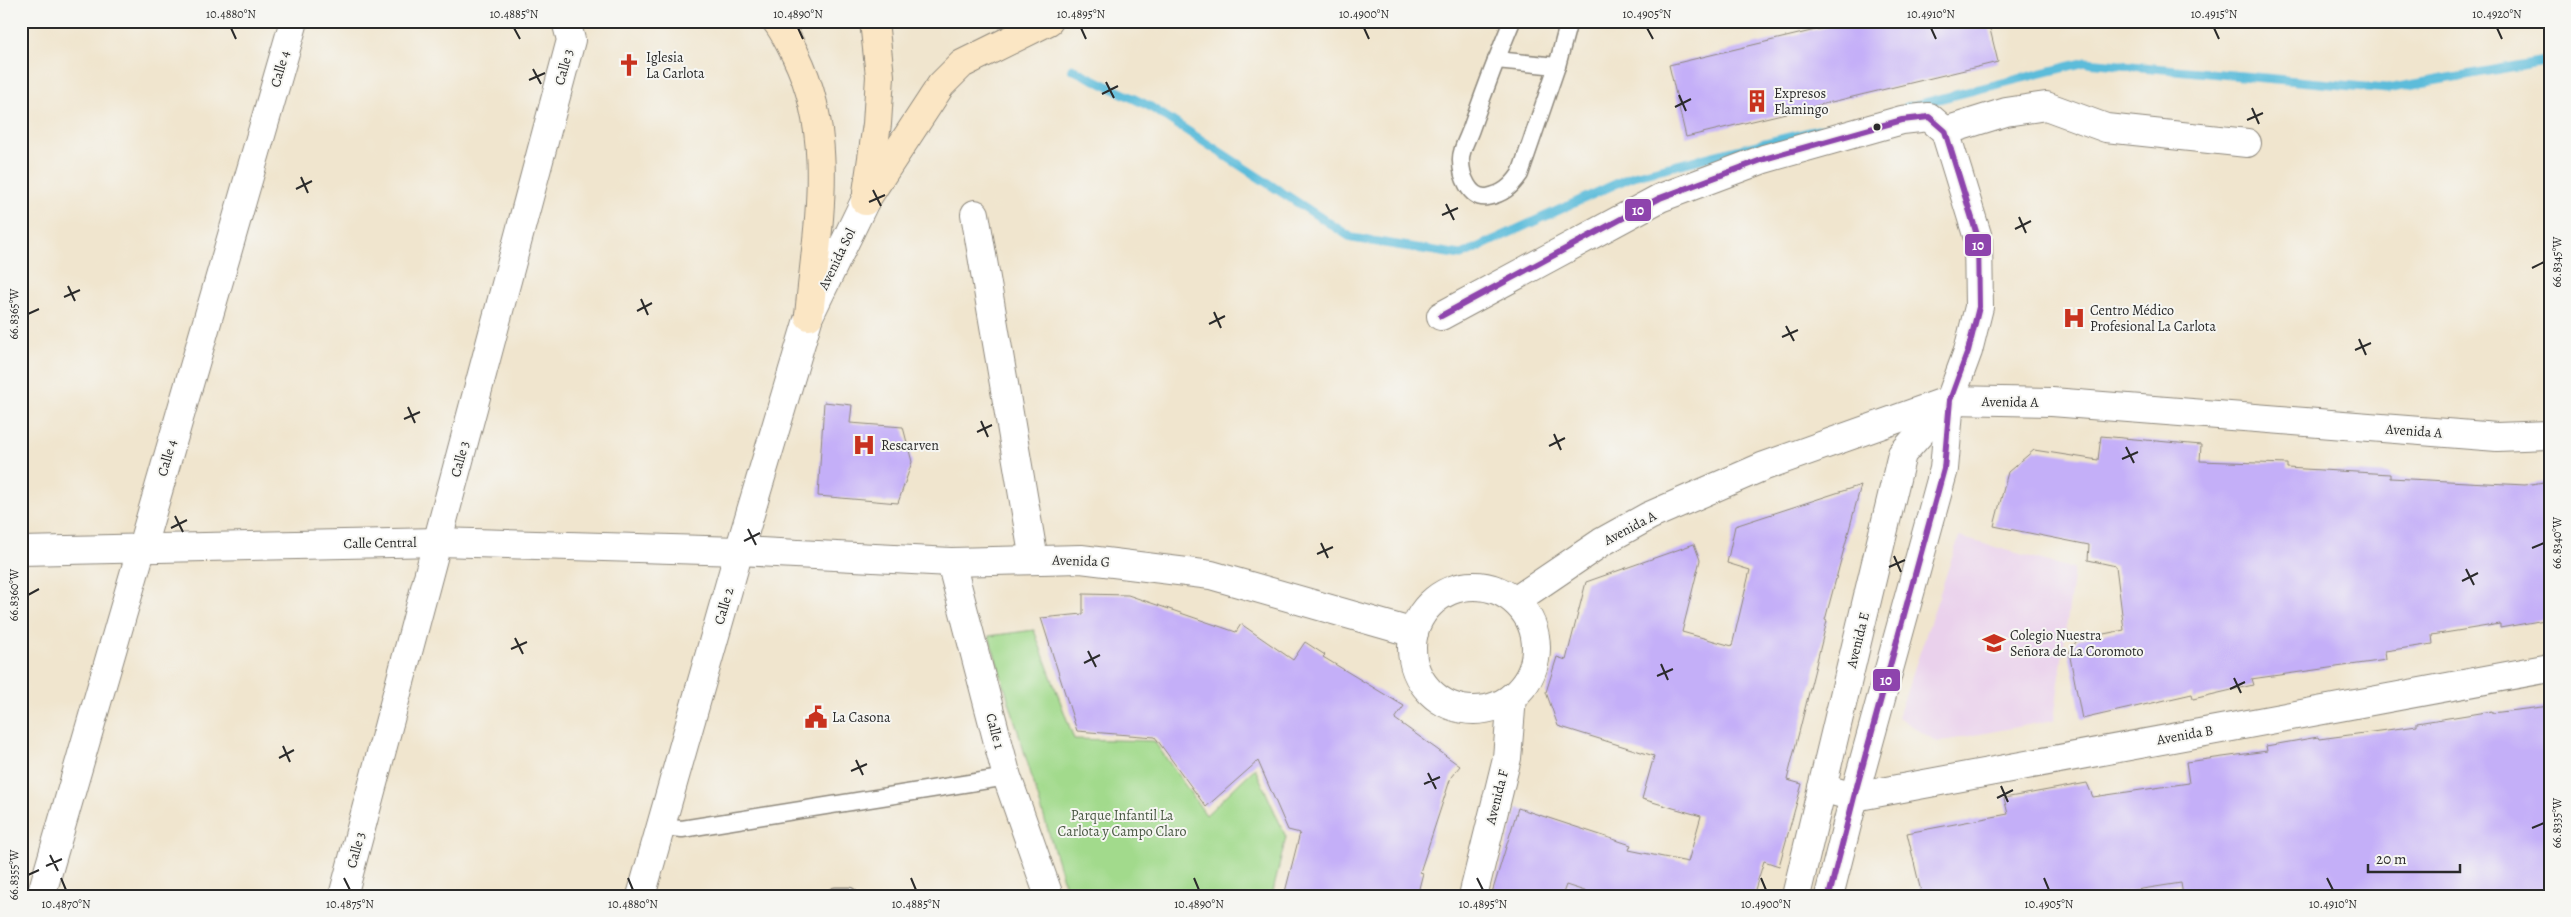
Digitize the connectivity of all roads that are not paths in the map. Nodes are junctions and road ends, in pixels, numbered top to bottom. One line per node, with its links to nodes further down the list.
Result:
1 (294, 21): 19 (street, Calle 4)
2 (567, 21): 18 (street, Calle 3)
3 (776, 21): 14 (main road)
4 (1049, 21): 12 (main road)
5 (1512, 21): 8 (lane)
6 (1569, 21): 9 (lane)
7 (875, 28): 12 (main road)
8 (1496, 60): 9 (lane); 9 (lane)
9 (1558, 66)
10 (1945, 131): 11 (street); 15 (street); 16 (street, Avenida E)
11 (2247, 143)
12 (865, 201): 14 (street, Avenida Sol)
13 (975, 214): 22 (street)
14 (809, 316): 21 (street, Calle 2)
15 (1441, 316)
16 (1950, 400): 17 (street, Avenida A); 24 (street, Avenida A); 29 (street, Avenida E); 30 (street, Avenida E)
17 (2550, 435)
18 (438, 542): 19 (street, Calle Central); 21 (street, Calle Central); 33 (street, Calle 3)
19 (141, 548): 20 (street, Calle Central); 32 (street, Calle 4)
20 (21, 551)
21 (739, 551): 23 (street, Avenida G); 31 (street, Calle 2)
22 (1034, 560): 23 (street, Avenida G); 25 (street, Avenida G)
23 (951, 562): 28 (street, Calle 1)
24 (1515, 601): 25 (street); 27 (street)
25 (1414, 633): 27 (street)
26 (2550, 668): 30 (street, Avenida B)
27 (1512, 697): 38 (street, Avenida F)
28 (1007, 776): 31 (lane); 37 (street, Calle 1)
29 (1822, 788): 30 (street, Avenida B); 39 (street, Avenida E)
30 (1854, 797): 40 (street, Avenida E)
31 (660, 827): 34 (street, Calle 2)
32 (41, 896)
33 (343, 896)
34 (641, 896)
35 (835, 896): 36 (lane)
36 (850, 896)
37 (1049, 896)
38 (1473, 896)
39 (1796, 896)
40 (1829, 896)

